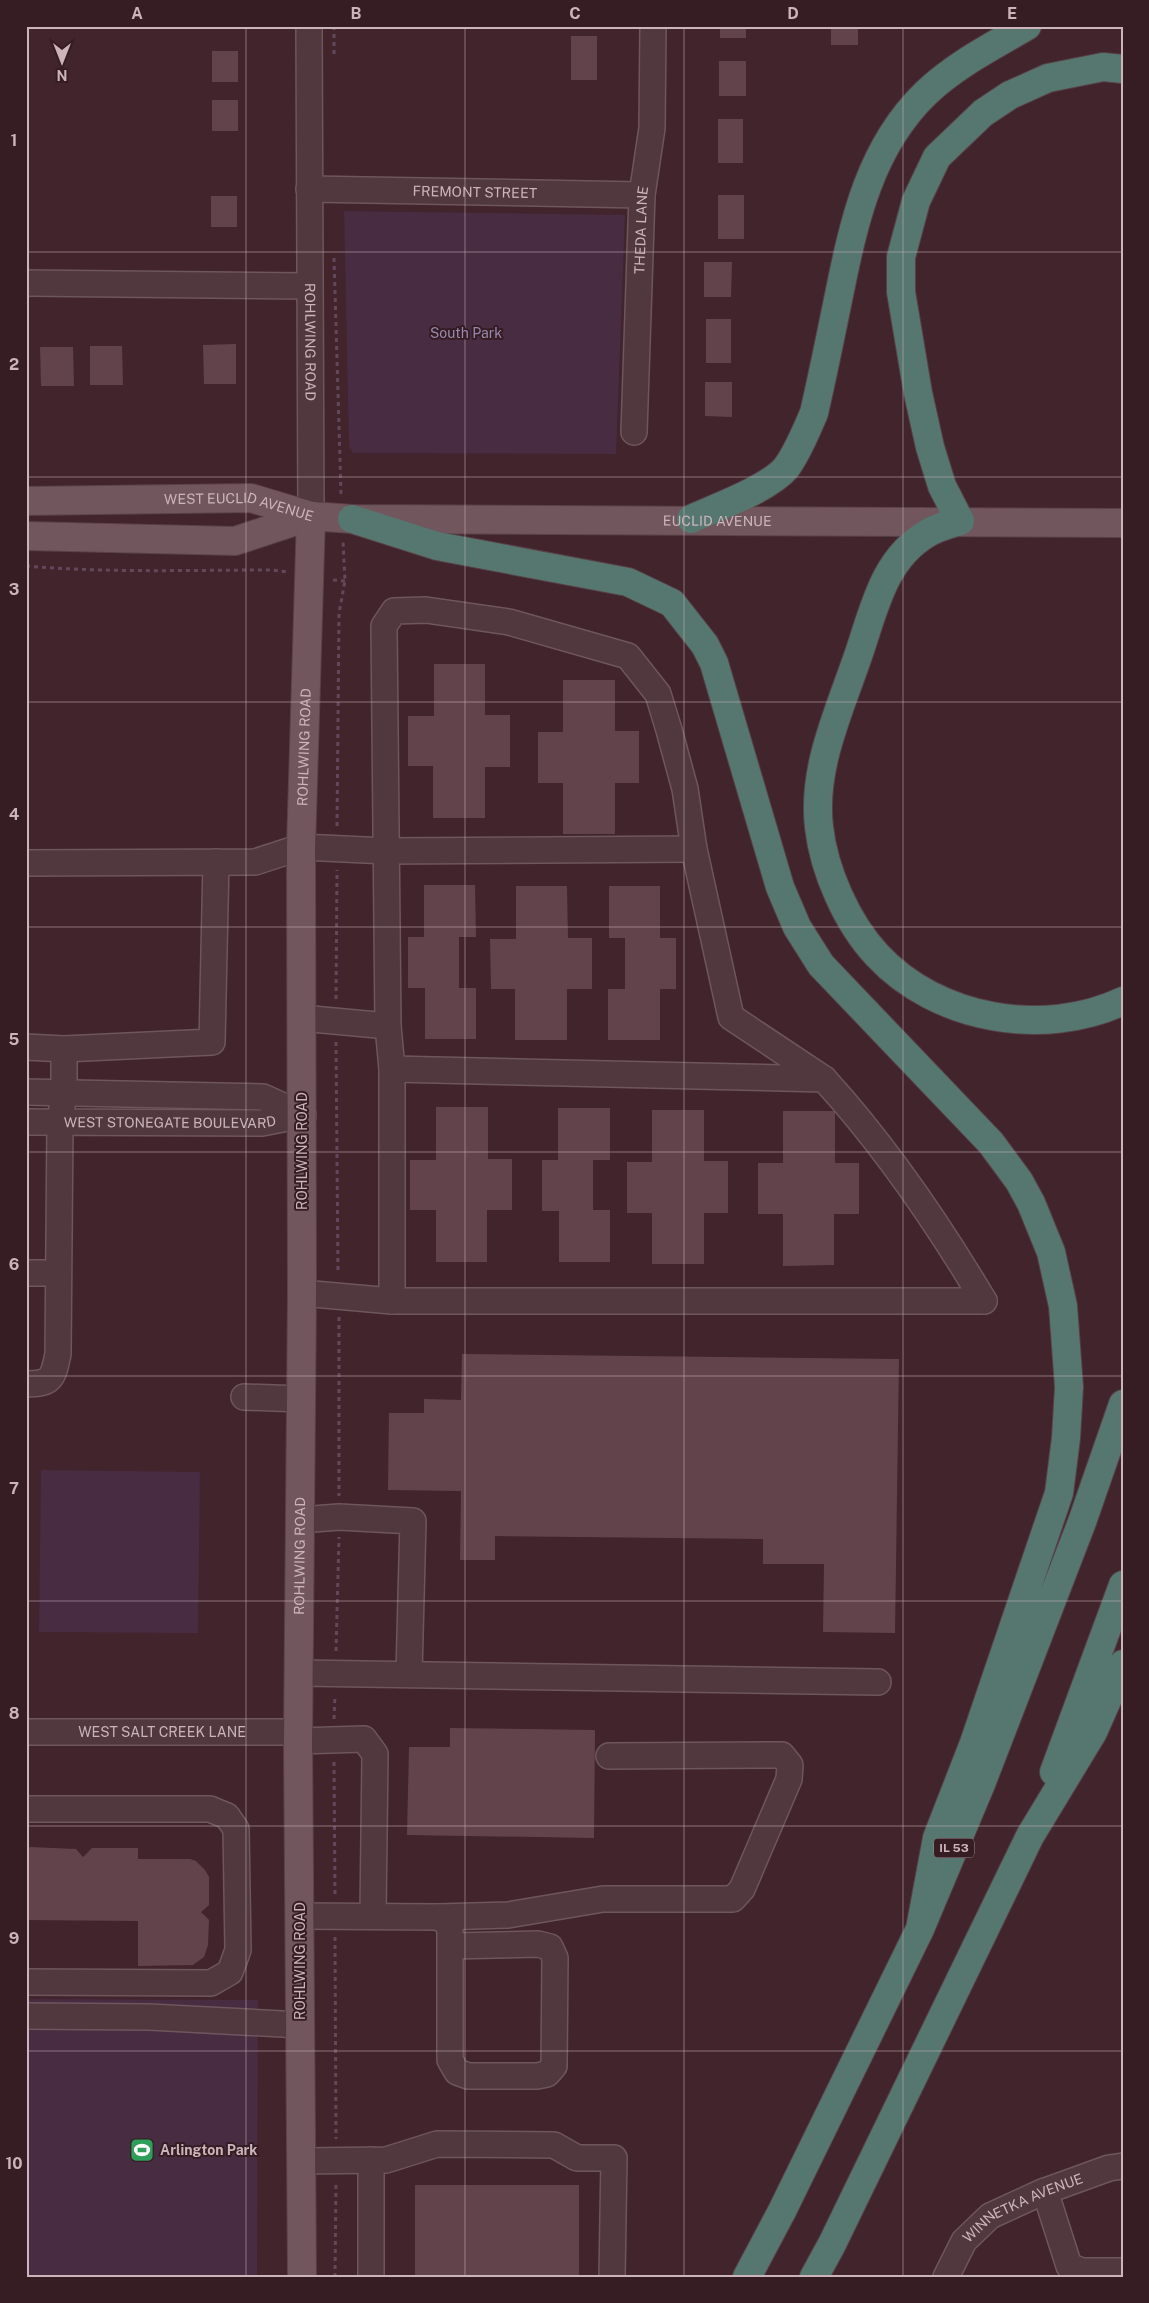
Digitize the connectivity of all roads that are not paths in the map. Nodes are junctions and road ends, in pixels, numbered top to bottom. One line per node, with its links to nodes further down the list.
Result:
1 (309, 26): 5 (street, ROHLWING ROAD)
2 (653, 26): 6 (street, THEDA LANE)
3 (1028, 26): 13 (highway)
4 (1123, 69): 14 (highway)
5 (309, 189): 6 (street, FREMONT STREET); 8 (street, ROHLWING ROAD)
6 (642, 195): 9 (street, THEDA LANE)
7 (26, 283): 8 (street)
8 (309, 286): 11 (street, ROHLWING ROAD)
9 (634, 432)
10 (26, 501): 11 (main road, WEST EUCLID AVENUE)
11 (311, 516): 12 (main road, EUCLID AVENUE); 16 (main road, WEST EUCLID AVENUE); 17 (main road, ROHLWING ROAD)
12 (352, 518): 13 (main road, EUCLID AVENUE); 56 (highway)
13 (692, 519): 14 (main road, EUCLID AVENUE)
14 (960, 520): 15 (main road, EUCLID AVENUE); 22 (highway)
15 (1123, 523)
16 (26, 536)
17 (302, 847): 19 (street); 20 (street); 23 (main road, ROHLWING ROAD)
18 (694, 848): 19 (street); 19 (street); 28 (street)
19 (386, 851): 24 (street)
20 (216, 862): 21 (street); 26 (street)
21 (26, 863)
22 (1123, 1001)
23 (301, 1018): 24 (street); 31 (main road, ROHLWING ROAD)
24 (388, 1026): 27 (street)
25 (26, 1047): 26 (street)
26 (64, 1049): 30 (street)
27 (392, 1069): 28 (street); 37 (street)
28 (824, 1078): 37 (street)
29 (26, 1092): 30 (street, WEST STONEGATE BOULEVARD)
30 (64, 1092): 31 (street, WEST STONEGATE BOULEVARD); 33 (street)
31 (303, 1115): 33 (street, WEST STONEGATE BOULEVARD); 36 (main road, ROHLWING ROAD)
32 (26, 1122): 33 (street, WEST STONEGATE BOULEVARD)
33 (60, 1122): 35 (street)
34 (26, 1273): 35 (street)
35 (58, 1273): 38 (street)
36 (302, 1293): 37 (street); 40 (main road, ROHLWING ROAD)
37 (392, 1301)
38 (26, 1384)
39 (244, 1397): 40 (street)
40 (302, 1399): 42 (main road, ROHLWING ROAD)
41 (1123, 1404): 56 (highway, IL 53)
42 (300, 1520): 45 (main road, ROHLWING ROAD); 46 (street)
43 (1123, 1585): 52 (highway)
44 (1123, 1664): 52 (highway)
45 (300, 1673): 46 (street); 49 (main road, ROHLWING ROAD)
46 (409, 1674): 47 (street)
47 (878, 1682)
48 (26, 1732): 49 (street, WEST SALT CREEK LANE)
49 (298, 1736): 53 (main road, ROHLWING ROAD); 54 (street, WEST SALT CREEK LANE)
50 (609, 1756): 55 (street)
51 (26, 1809): 58 (street)
52 (1030, 1836): 70 (highway)
53 (300, 1916): 54 (street); 60 (main road, ROHLWING ROAD)
54 (373, 1916): 55 (street)
55 (438, 1917): 57 (street)
56 (920, 1928): 69 (highway, IL 53)
57 (450, 1946): 57 (street)
58 (26, 1982)
59 (26, 2016): 60 (street)
60 (301, 2025): 61 (main road, ROHLWING ROAD)
61 (302, 2160): 62 (street); 66 (main road, ROHLWING ROAD)
62 (371, 2160): 67 (street); 68 (street)
63 (1123, 2166): 64 (street, WINNETKA AVENUE)
64 (1045, 2191): 65 (street); 71 (street, WINNETKA AVENUE)
65 (1123, 2271)
66 (302, 2277)
67 (371, 2277)
68 (612, 2277)
69 (747, 2277)
70 (814, 2277)
71 (946, 2277)

